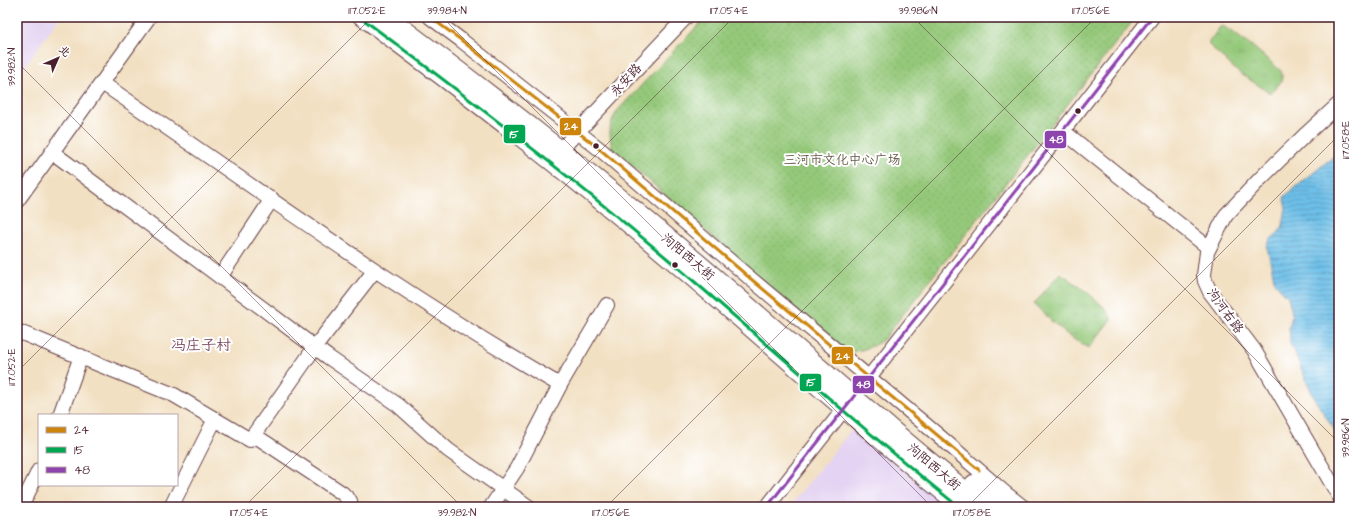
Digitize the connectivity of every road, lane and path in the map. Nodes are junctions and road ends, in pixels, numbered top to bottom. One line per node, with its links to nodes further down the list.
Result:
1 (149, 17): 8 (street)
2 (360, 17): 23 (street)
3 (385, 17): 23 (highway, 泃阳西大街)
4 (405, 17): 11 (highway, 泃阳西大街)
5 (430, 17): 11 (street)
6 (686, 17): 11 (street, 永安路)
7 (1152, 17): 10 (street)
8 (102, 83): 12 (street); 13 (street)
9 (1339, 104): 15 (street, 泃河右路)
10 (1063, 131): 15 (street); 23 (street)
11 (573, 137): 23 (highway, 泃阳西大街)
12 (52, 152): 14 (street); 17 (street)
13 (272, 199): 16 (street); 17 (street)
14 (17, 201)
15 (1209, 248): 29 (street, 泃河右路)
16 (375, 270): 20 (street); 22 (street)
17 (220, 277): 20 (street)
18 (607, 305): 22 (street)
19 (17, 331): 21 (street)
20 (315, 347): 26 (street); 28 (street)
21 (81, 356): 24 (street); 25 (street)
22 (560, 385): 28 (street)
23 (856, 394): 30 (highway, 泃阳西大街); 36 (street); 37 (highway, 泃阳西大街); 38 (street)
24 (60, 414)
25 (215, 419): 26 (street); 32 (street)
26 (254, 435): 33 (street)
27 (38, 472): 31 (street)
28 (504, 489): 34 (street); 35 (street)
29 (1339, 496)
30 (974, 506)
31 (22, 507)
32 (171, 507)
33 (350, 507)
34 (491, 507)
35 (529, 507)
36 (767, 507)
37 (1002, 507)
38 (1023, 507)

